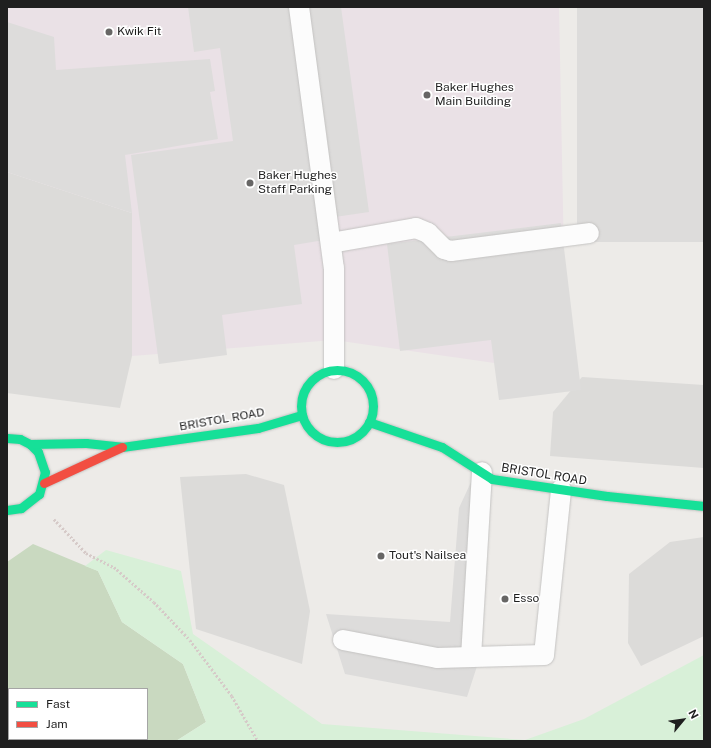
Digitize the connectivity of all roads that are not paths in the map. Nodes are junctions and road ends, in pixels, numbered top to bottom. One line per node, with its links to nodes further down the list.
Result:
1 (299, 7): 3 (lane)
2 (589, 233): 3 (lane)
3 (331, 243): 4 (lane)
4 (334, 369): 5 (main road); 6 (main road)
5 (302, 415): 6 (main road); 9 (main road, BRISTOL ROAD)
6 (369, 422): 10 (main road, BRISTOL ROAD)
7 (8, 436): 8 (main road)
8 (30, 444): 9 (main road); 11 (main road)
9 (122, 448): 11 (main road)
10 (482, 472): 12 (main road, BRISTOL ROAD); 18 (lane)
11 (44, 484): 14 (main road)
12 (561, 490): 13 (main road, BRISTOL ROAD); 18 (lane)
13 (704, 506)
14 (21, 508): 15 (main road); 16 (main road)
15 (7, 510)
16 (12, 519)
17 (342, 640): 18 (lane)
18 (471, 657)

